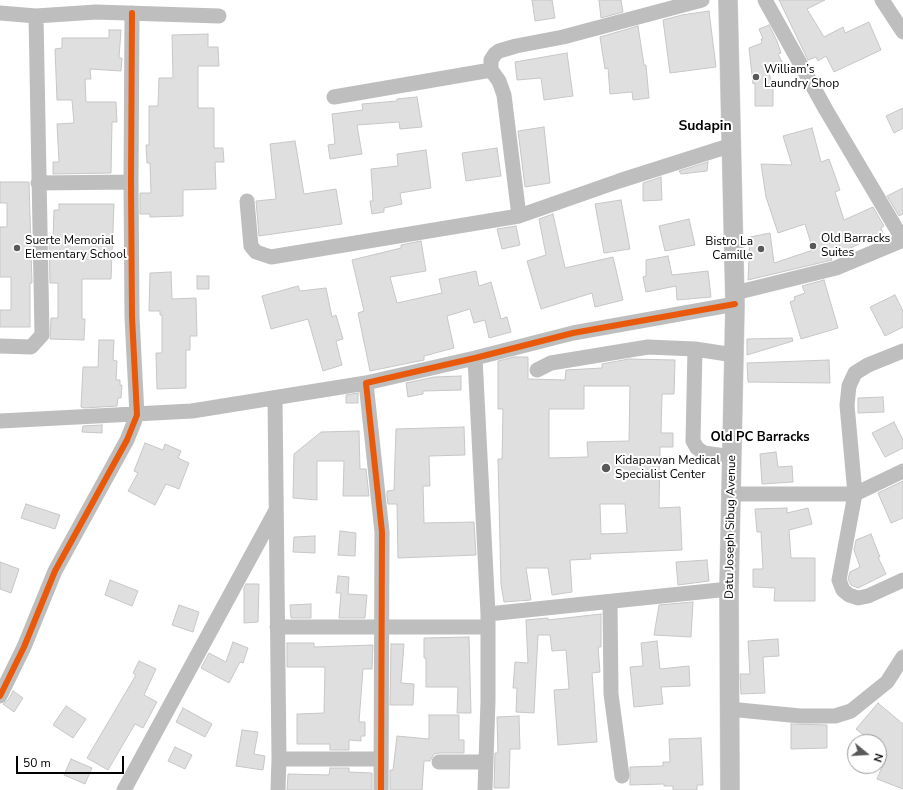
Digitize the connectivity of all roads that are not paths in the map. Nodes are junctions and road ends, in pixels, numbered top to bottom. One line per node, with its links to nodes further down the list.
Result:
1 (702, 0): 10 (street)
2 (728, 0): 12 (main road, Datu Joseph Sibug Avenue)
3 (765, 0): 17 (street)
4 (882, 0): 9 (street)
5 (0, 13): 7 (street)
6 (132, 13): 7 (street); 8 (street); 13 (street)
7 (36, 16): 14 (street)
8 (219, 16)
9 (903, 32)
10 (491, 70): 11 (street); 16 (street)
11 (334, 97)
12 (732, 145): 16 (street); 18 (main road, Datu Joseph Sibug Avenue)
13 (131, 182): 14 (street); 27 (street)
14 (38, 183): 19 (street)
15 (247, 201): 16 (street)
16 (519, 216)
17 (903, 240): 18 (street)
18 (735, 299): 22 (main road, Datu Joseph Sibug Avenue); 23 (street)
19 (0, 346)
20 (695, 349): 22 (street); 24 (street); 29 (street)
21 (903, 351): 32 (street)
22 (734, 355): 29 (main road, Datu Joseph Sibug Avenue)
23 (475, 358): 25 (street); 37 (street)
24 (538, 370)
25 (366, 383): 26 (street); 38 (street)
26 (275, 398): 27 (street); 33 (street)
27 (137, 415): 28 (street); 41 (street)
28 (0, 421)
29 (732, 457): 31 (main road, Datu Joseph Sibug Avenue)
30 (903, 471): 32 (street)
31 (731, 494): 32 (street); 35 (main road, Datu Joseph Sibug Avenue)
32 (855, 494): 34 (street)
33 (275, 511): 39 (street); 48 (street)
34 (903, 580)
35 (729, 589): 36 (street); 42 (main road, Datu Joseph Sibug Avenue)
36 (610, 603): 37 (street); 47 (street)
37 (487, 620): 38 (street); 46 (street)
38 (382, 626): 39 (street); 44 (street)
39 (277, 627): 43 (street)
40 (903, 657): 42 (street)
41 (0, 696)
42 (729, 709): 52 (main road, Datu Joseph Sibug Avenue)
43 (279, 759): 44 (street); 49 (street)
44 (381, 759): 50 (street)
45 (439, 762): 46 (street)
46 (486, 762): 51 (street)
47 (622, 776)
48 (124, 790)
49 (278, 790)
50 (381, 790)
51 (485, 790)
52 (730, 790)

